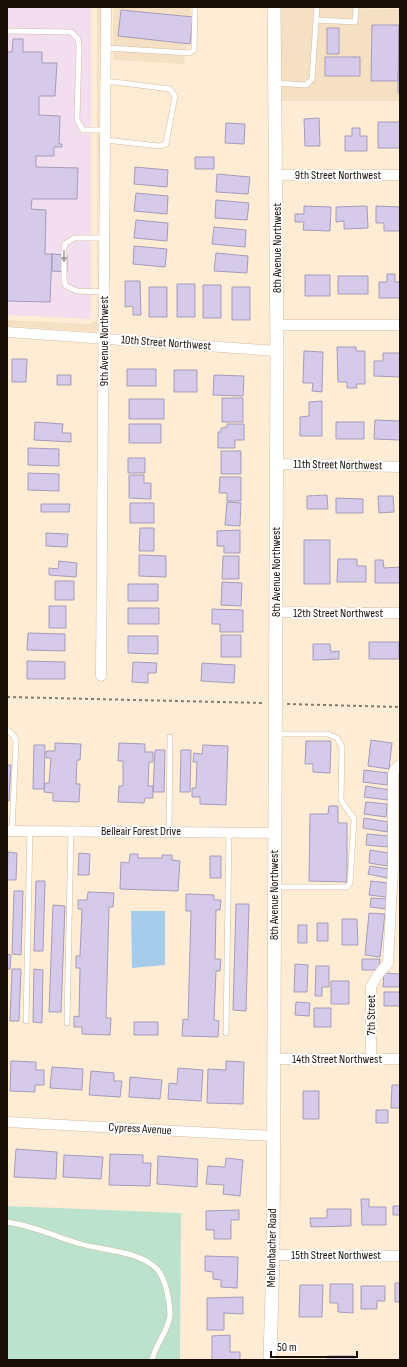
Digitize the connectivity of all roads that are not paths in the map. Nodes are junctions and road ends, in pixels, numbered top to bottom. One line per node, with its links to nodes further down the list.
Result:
1 (106, 7): 8 (street, 9th Avenue Northwest)
2 (195, 7): 8 (lane)
3 (274, 7): 10 (street, 8th Avenue Northwest)
4 (316, 7): 6 (lane)
5 (356, 7): 6 (lane)
6 (316, 20): 10 (lane)
7 (7, 31): 11 (lane)
8 (106, 48): 9 (street, 9th Avenue Northwest)
9 (106, 81): 11 (street, 9th Avenue Northwest); 11 (lane)
10 (275, 84): 12 (street, 8th Avenue Northwest)
11 (105, 135): 14 (street, 9th Avenue Northwest)
12 (277, 175): 13 (street, 9th Street Northwest); 16 (street, 8th Avenue Northwest)
13 (400, 175)
14 (104, 238): 15 (street, 9th Avenue Northwest); 15 (lane, one-way to 15)
15 (104, 292): 19 (street, 9th Avenue Northwest)
16 (277, 325): 17 (street); 20 (street, 8th Avenue Northwest)
17 (400, 325)
18 (7, 332): 19 (street, 10th Street Northwest)
19 (104, 338): 20 (street, 10th Street Northwest); 25 (street, 9th Avenue Northwest)
20 (277, 351): 21 (street, 8th Avenue Northwest)
21 (276, 464): 22 (street, 11th Street Northwest); 23 (street, 8th Avenue Northwest)
22 (400, 467)
23 (276, 612): 24 (street, 12th Street Northwest); 27 (street, 8th Avenue Northwest)
24 (400, 613)
25 (102, 676)
26 (7, 730): 30 (lane)
27 (275, 734): 35 (street, 8th Avenue Northwest); 36 (lane)
28 (170, 737): 33 (lane)
29 (400, 766): 40 (street, 7th Street)
30 (9, 831): 31 (street, Belleair Forest Drive)
31 (30, 831): 32 (street, Belleair Forest Drive); 37 (lane)
32 (71, 831): 33 (street, Belleair Forest Drive); 38 (lane)
33 (169, 832): 34 (street, Belleair Forest Drive)
34 (230, 832): 35 (street, Belleair Forest Drive); 39 (lane)
35 (274, 832): 36 (street, 8th Avenue Northwest)
36 (274, 887): 42 (street, 8th Avenue Northwest)
37 (26, 1021)
38 (66, 1023)
39 (226, 1033)
40 (371, 1058): 41 (street, 14th Street Northwest); 42 (street, 14th Street Northwest)
41 (400, 1058)
42 (273, 1059): 44 (street, 8th Avenue Northwest)
43 (7, 1122): 44 (street, Cypress Avenue)
44 (272, 1136): 46 (street, Mehlenbacher Road)
45 (7, 1222): 48 (lane)
46 (273, 1255): 47 (street, 15th Street Northwest); 49 (street, Mehlenbacher Road)
47 (400, 1256)
48 (152, 1360)
49 (270, 1360)

